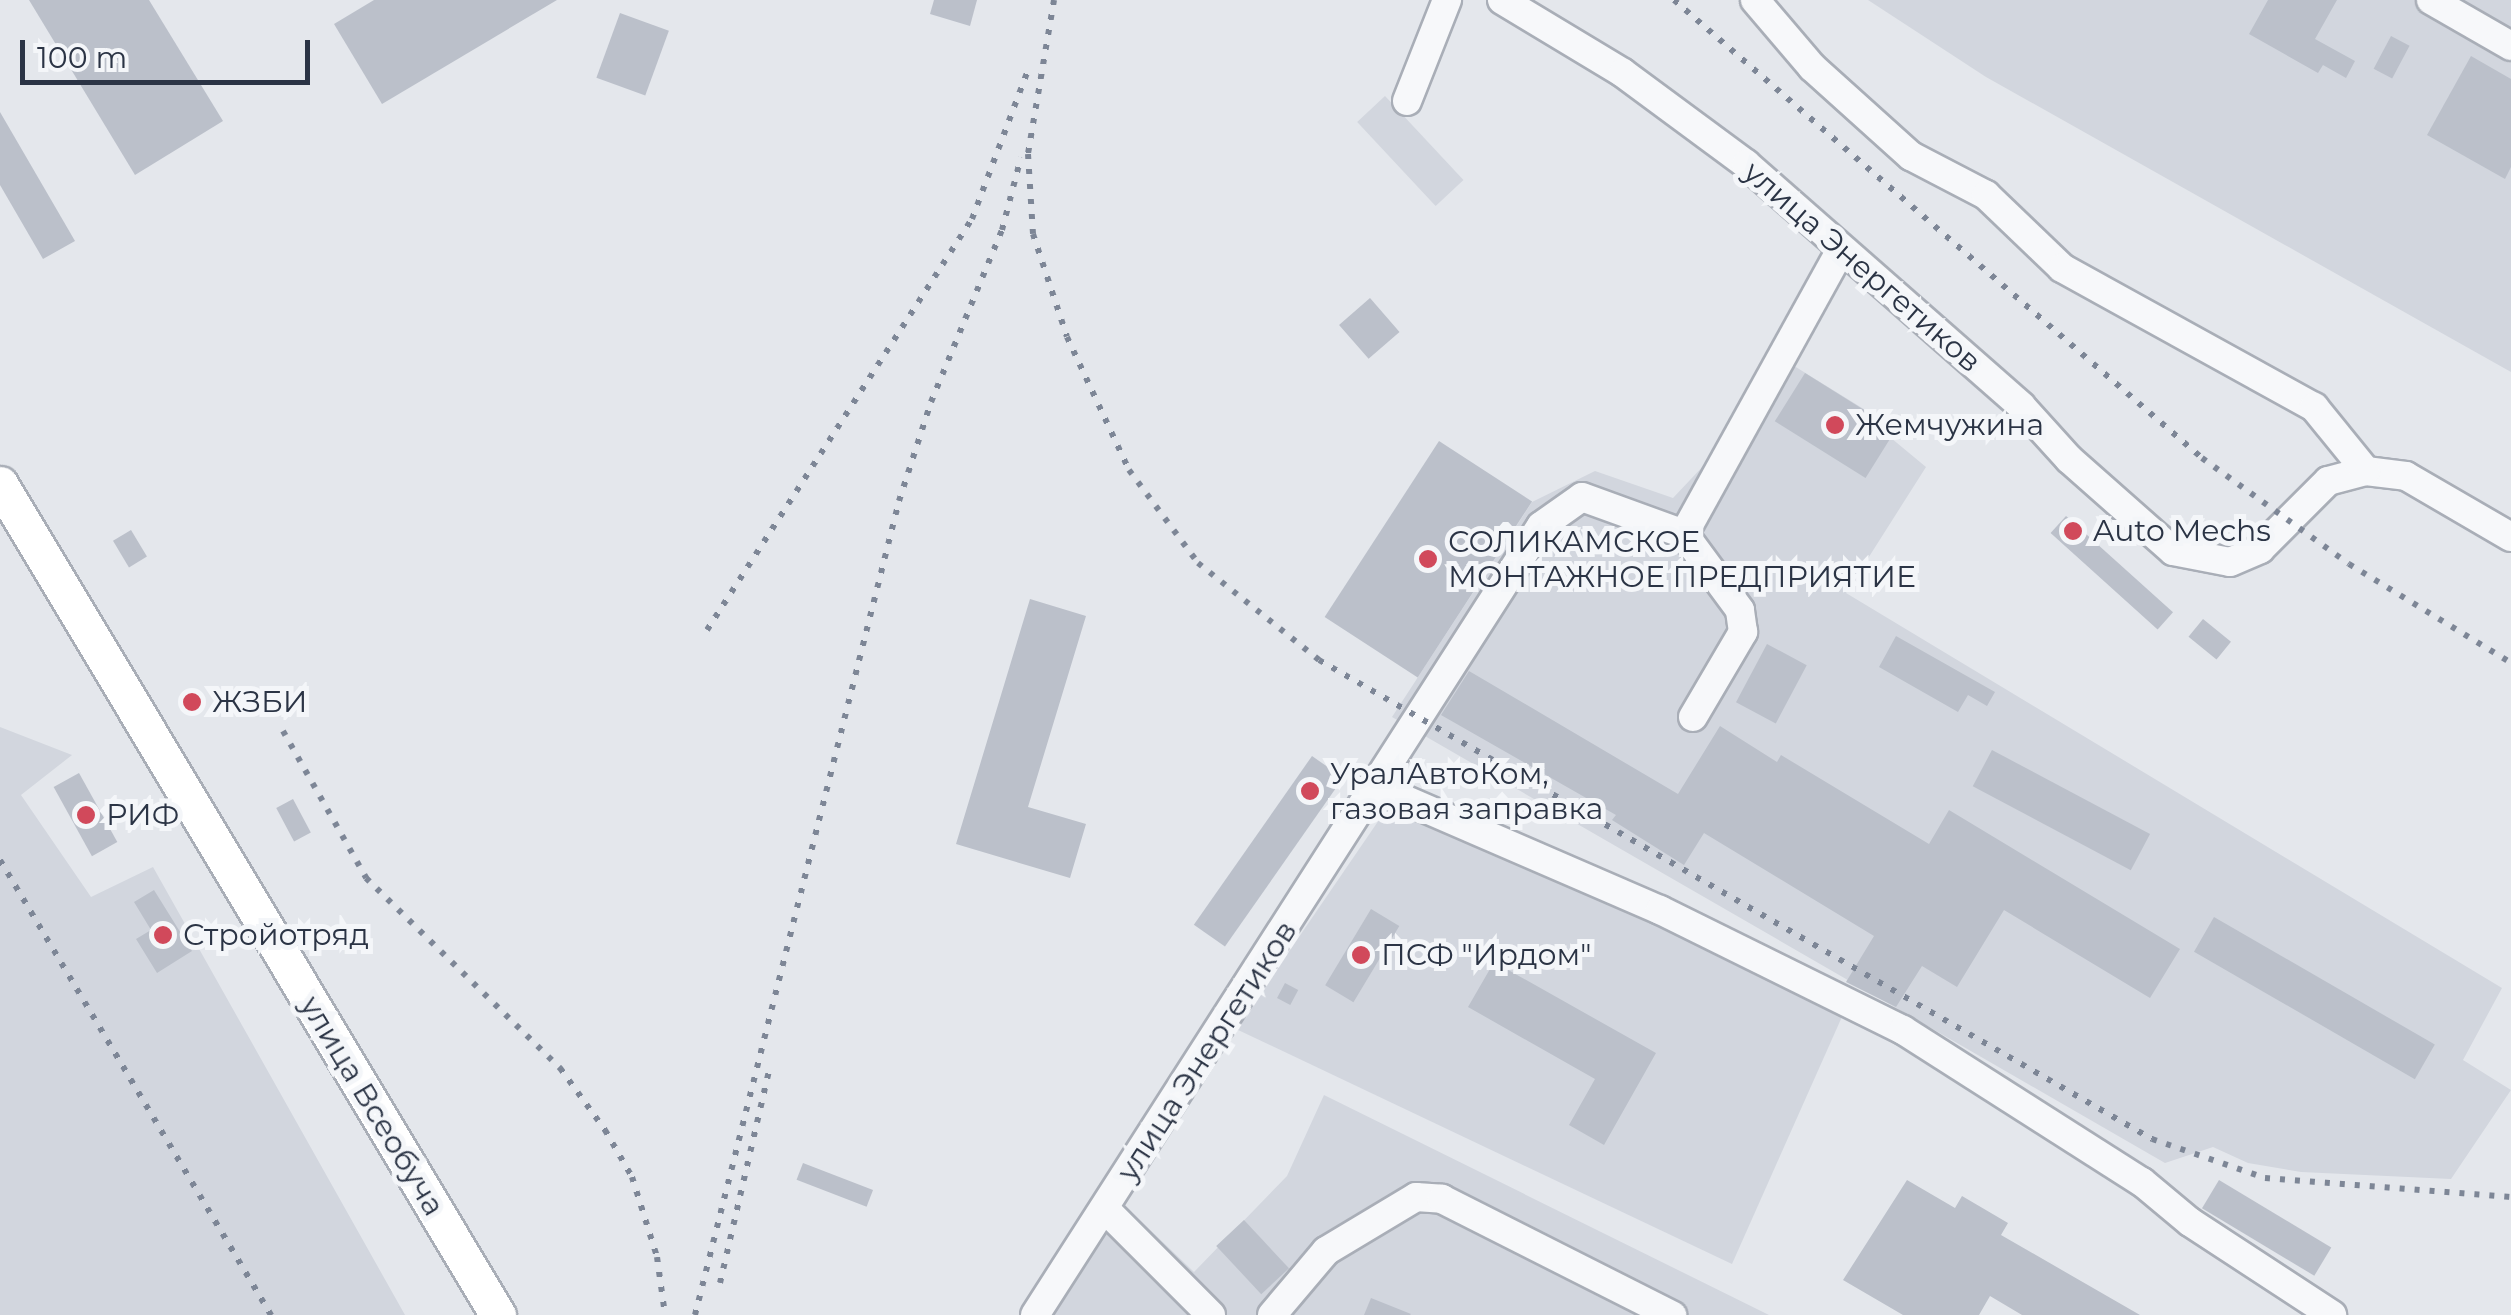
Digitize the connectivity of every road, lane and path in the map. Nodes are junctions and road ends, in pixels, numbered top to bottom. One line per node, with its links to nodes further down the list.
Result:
1 (1447, 0): 6 (street)
2 (1502, 0): 7 (street, улица Энергетиков)
3 (1755, 0): 8 (street)
4 (2430, 0): 5 (street)
5 (2511, 46)
6 (1407, 101)
7 (1840, 253): 8 (street, улица Энергетиков); 10 (street)
8 (2366, 471): 11 (street)
9 (0, 484): 15 (main road, улица Всеобуча)
10 (1684, 534): 12 (street); 13 (street, улица Энергетиков)
11 (2511, 536)
12 (1693, 717)
13 (1378, 788): 14 (street, улица Энергетиков); 20 (street)
14 (1105, 1209): 16 (street, улица Энергетиков); 17 (street)
15 (498, 1315)
16 (1035, 1315)
17 (1211, 1315)
18 (1272, 1315): 19 (street)
19 (1672, 1315)
20 (2332, 1315)

